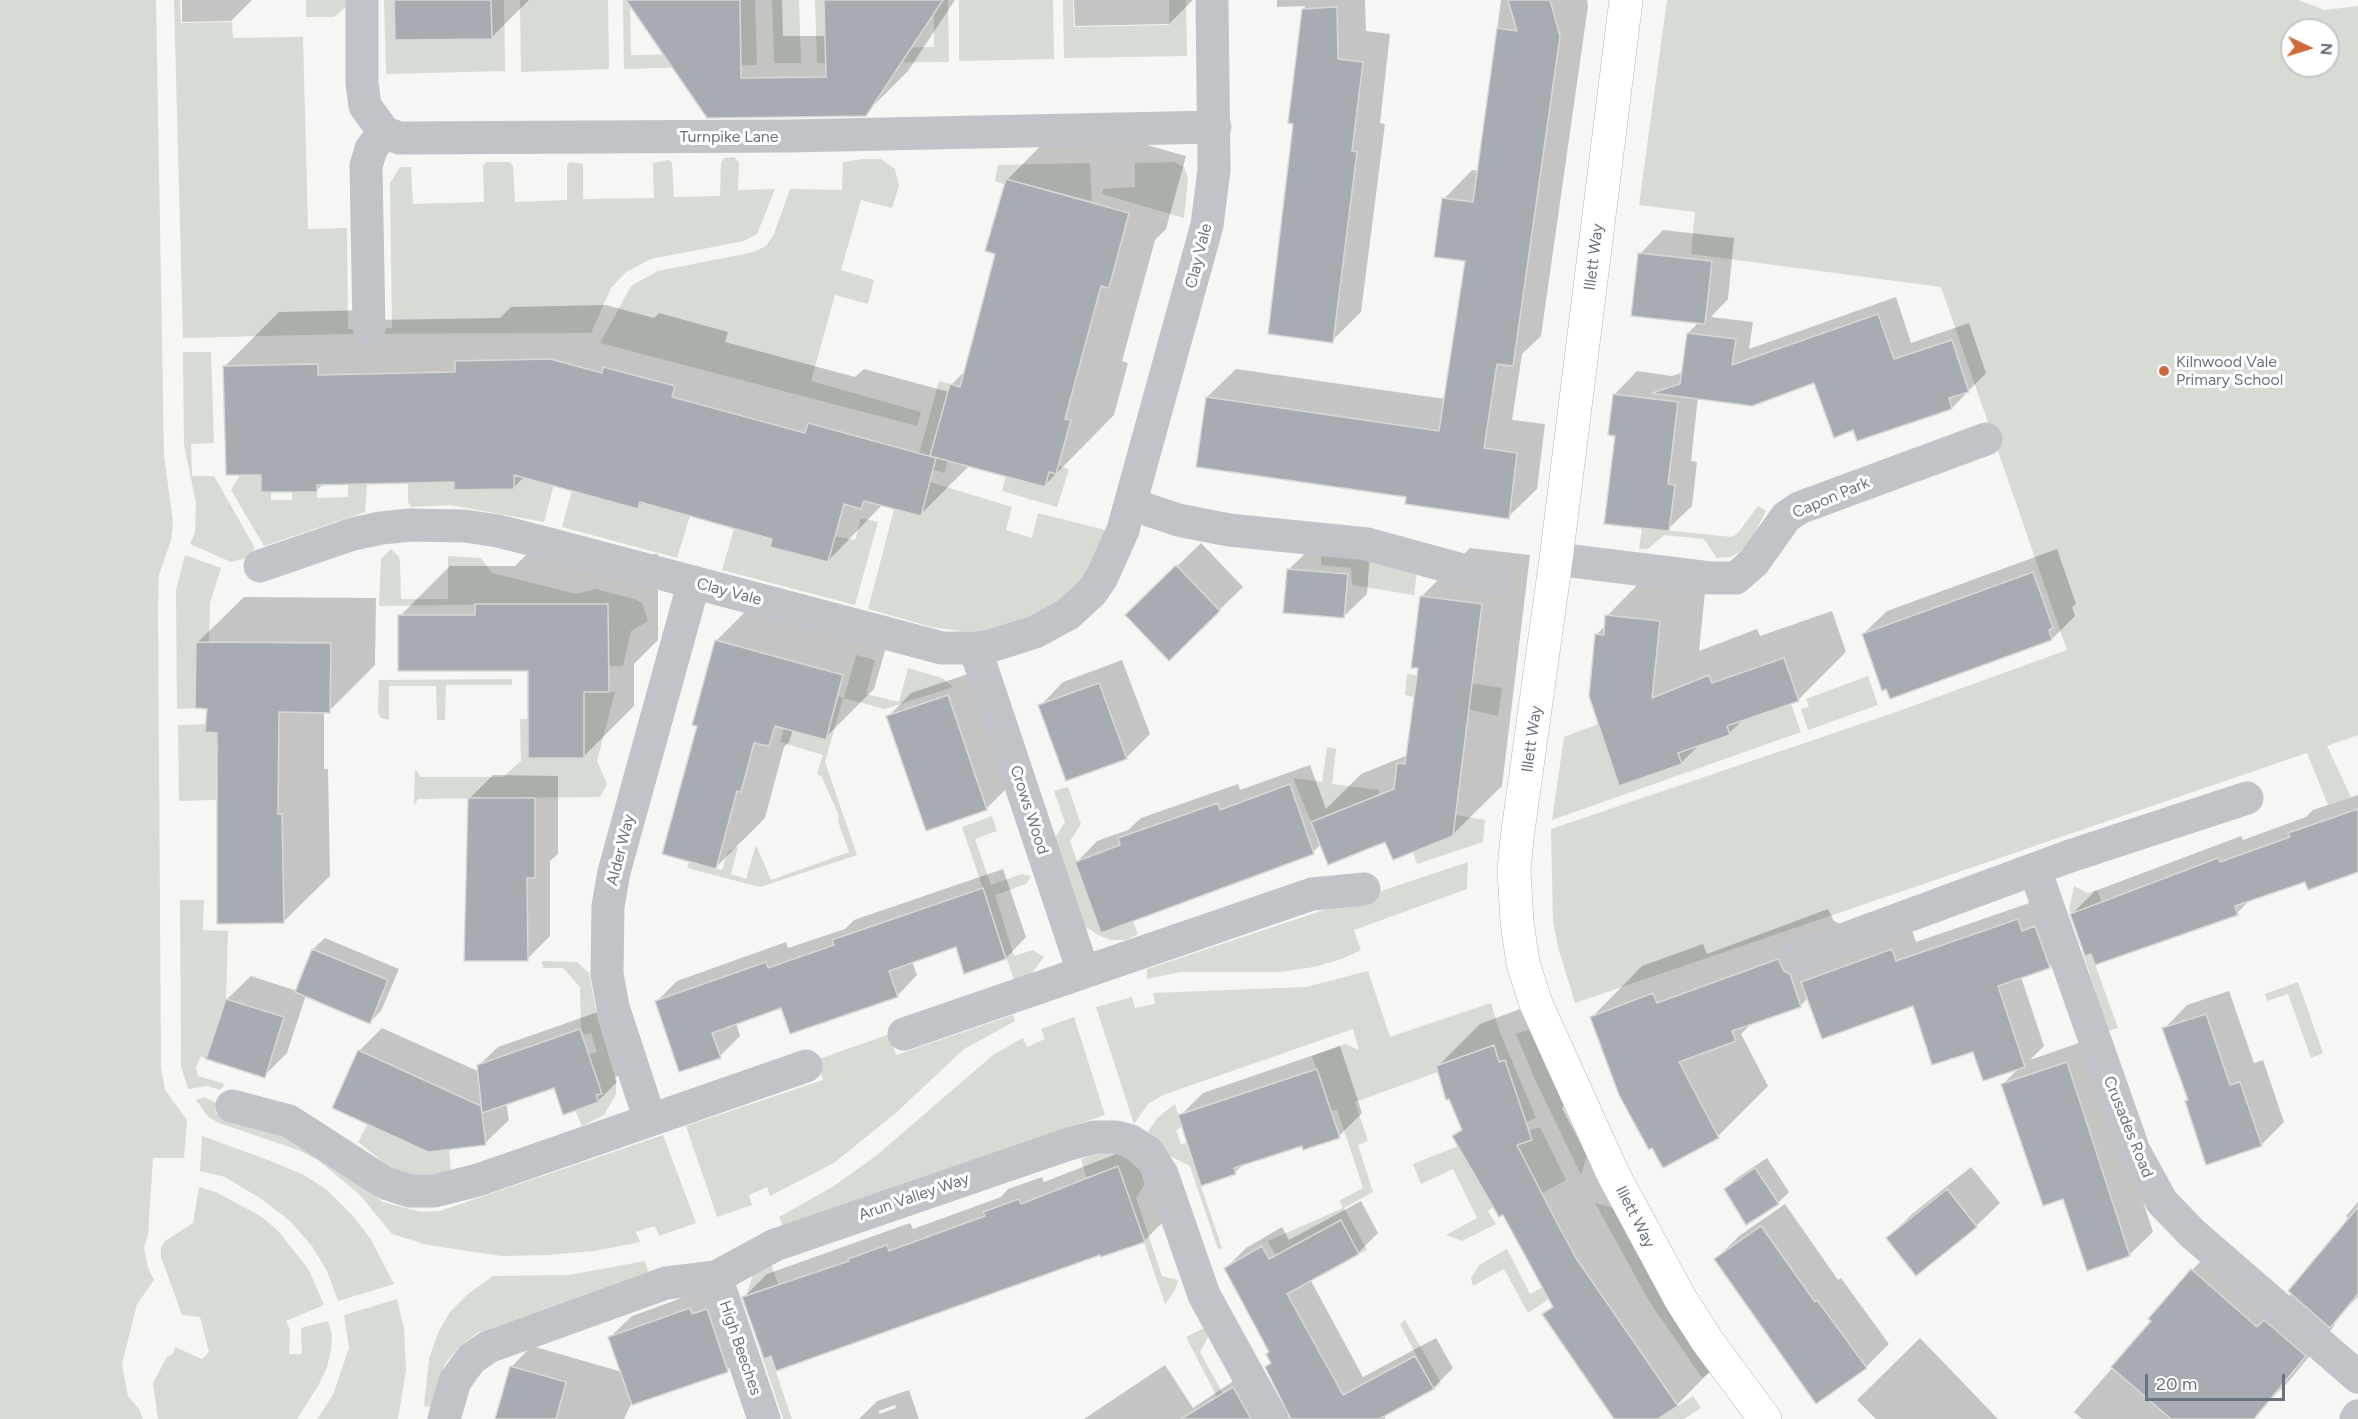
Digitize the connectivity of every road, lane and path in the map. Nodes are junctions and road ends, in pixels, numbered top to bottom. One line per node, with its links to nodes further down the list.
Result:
1 (362, 0): 5 (street)
2 (1212, 0): 4 (street, Clay Vale)
3 (1626, 0): 9 (street, Illett Way)
4 (1215, 127): 5 (street, Turnpike Lane); 8 (street, Clay Vale)
5 (384, 132): 6 (street)
6 (369, 328)
7 (1986, 439): 9 (street, Capon Park)
8 (1131, 504): 11 (street); 13 (street, Clay Vale)
9 (1556, 559): 28 (street, Illett Way)
10 (260, 566): 12 (street, Clay Vale)
11 (1495, 579)
12 (694, 582): 13 (street, Clay Vale); 22 (street, Alder Way)
13 (975, 648): 18 (street, Crows Wood)
14 (2247, 798): 15 (street)
15 (2035, 870): 17 (street); 24 (street, Crusades Road)
16 (1364, 888): 18 (street)
17 (1796, 957)
18 (1083, 971): 19 (street)
19 (904, 1034)
20 (806, 1066): 22 (street)
21 (232, 1106): 22 (street)
22 (650, 1120)
23 (716, 1277): 25 (street, Arun Valley Way); 26 (street, High Beeches); 27 (street, Arun Valley Way)
24 (2358, 1377)
25 (444, 1419)
26 (764, 1419)
27 (1272, 1419)
28 (1765, 1419)

